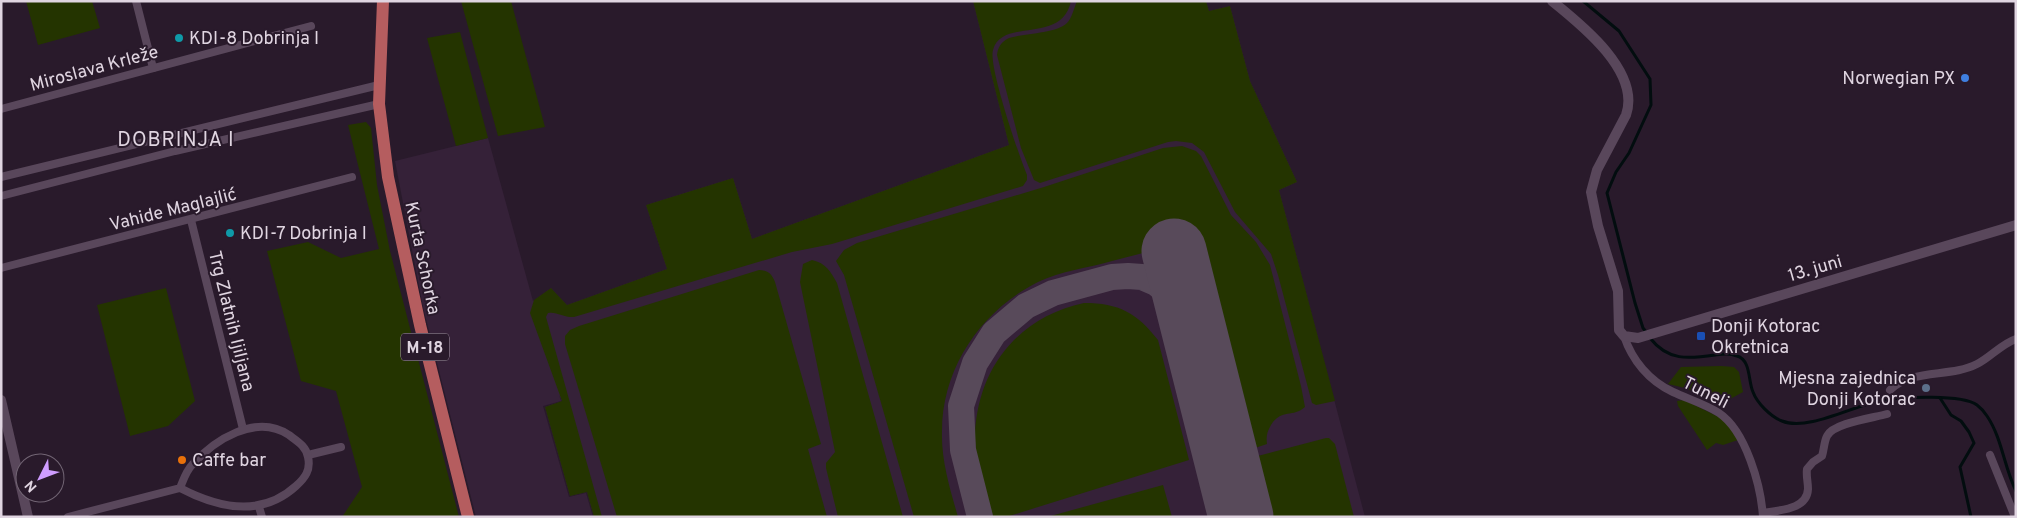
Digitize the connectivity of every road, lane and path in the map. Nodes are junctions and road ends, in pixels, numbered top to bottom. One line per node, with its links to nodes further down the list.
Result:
1 (136, 1): 5 (street)
2 (383, 1): 6 (main road, Kurta Schorka / M-18)
3 (1552, 1): 15 (street)
4 (311, 26): 5 (street, Miroslava Krleže)
5 (153, 68): 8 (street, Miroslava Krleže)
6 (379, 85): 7 (main road, Kurta Schorka / M-18); 9 (street)
7 (379, 104): 11 (street); 30 (main road, Kurta Schorka / M-18)
8 (1, 109)
9 (1, 177)
10 (352, 177): 12 (street, Vahide Maglajlić)
11 (1, 196)
12 (191, 220): 14 (street, Vahide Maglajlić); 20 (street, Trg Zlatnih ljiljana)
13 (2016, 224): 15 (street, 13. juni)
14 (1, 268)
15 (1624, 336): 26 (street, Tuneli)
16 (2016, 339): 17 (street)
17 (1890, 390)
18 (1, 400): 27 (street)
19 (1887, 414): 26 (street)
20 (243, 429): 22 (street); 24 (street)
21 (341, 447): 22 (street)
22 (308, 455): 25 (street)
23 (1990, 455): 31 (street)
24 (180, 488): 25 (street); 28 (street)
25 (259, 507): 29 (street)
26 (1763, 515)
27 (28, 517)
28 (68, 517)
29 (262, 517)
30 (468, 517)
31 (2015, 517)

